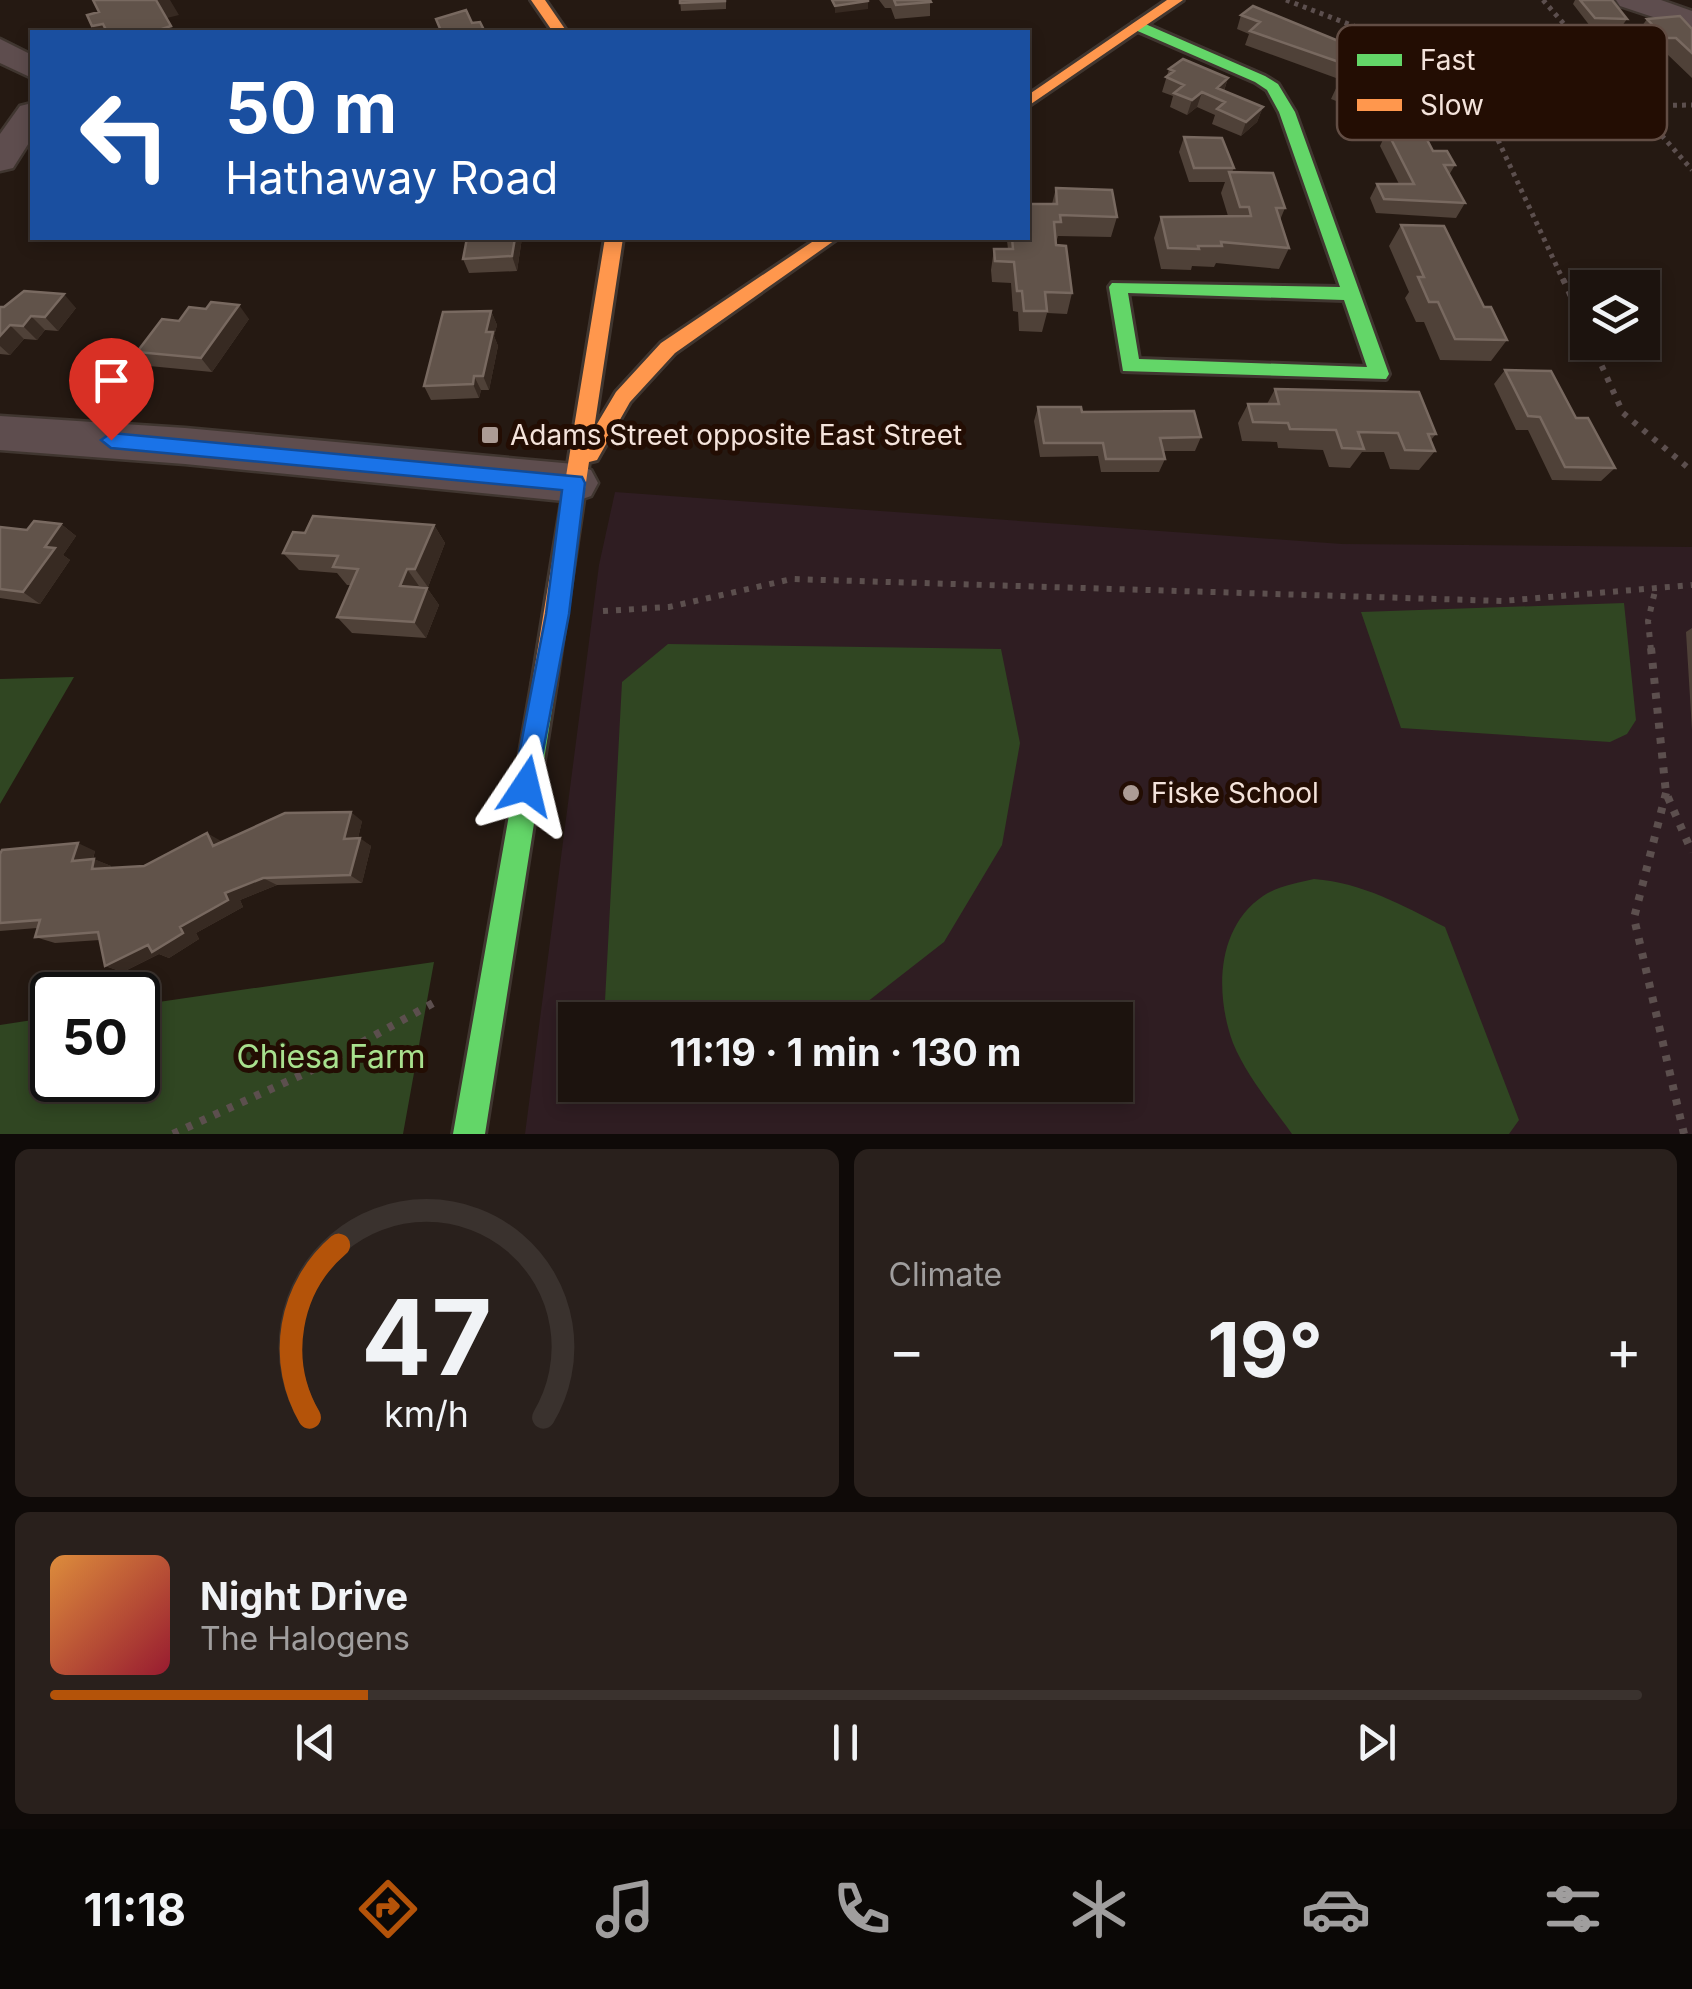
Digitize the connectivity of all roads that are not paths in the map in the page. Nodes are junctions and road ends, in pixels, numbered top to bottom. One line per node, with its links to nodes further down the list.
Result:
1 (538, 0): 6 (street)
2 (1176, 0): 5 (street)
3 (1631, 0): 4 (street)
4 (1692, 21)
5 (1138, 26): 9 (street); 14 (street)
6 (559, 30)
7 (0, 49): 8 (street)
8 (30, 67)
9 (1030, 101)
10 (30, 116): 11 (street)
11 (0, 160)
12 (614, 240): 15 (street)
13 (826, 240): 16 (street)
14 (1351, 294): 14 (street)
15 (602, 311): 16 (street); 18 (street)
16 (678, 341): 18 (street)
17 (0, 433): 18 (street)
18 (574, 483): 19 (street)
19 (468, 1134)

